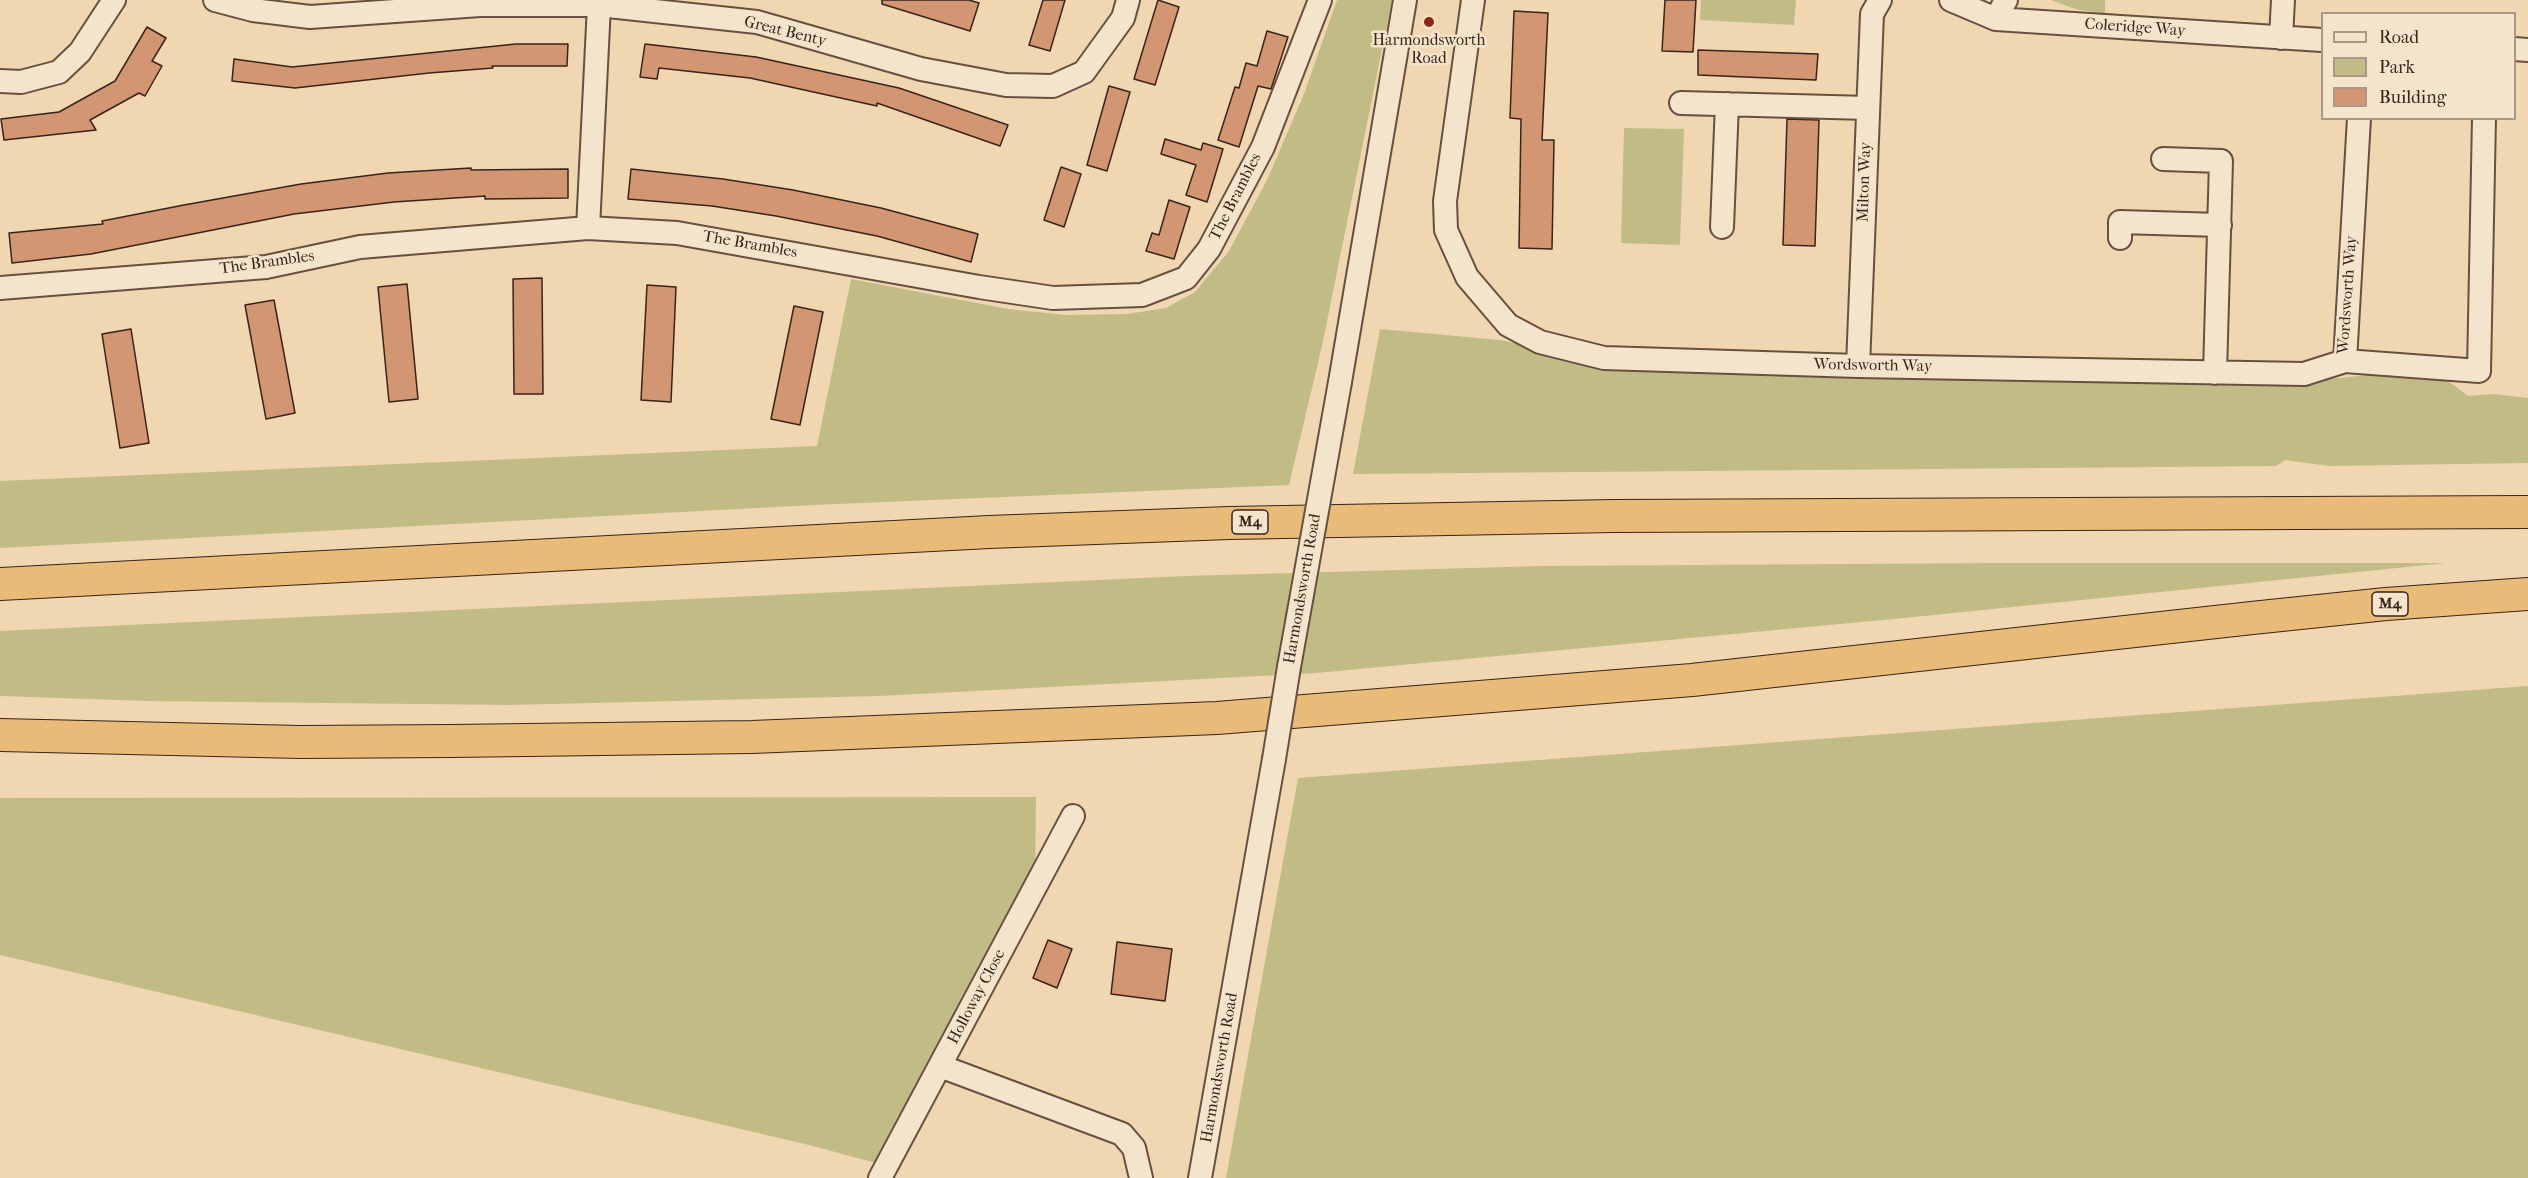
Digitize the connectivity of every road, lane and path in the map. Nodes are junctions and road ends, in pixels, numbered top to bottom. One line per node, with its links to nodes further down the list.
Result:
1 (114, 0): 15 (street)
2 (215, 0): 10 (street, Great Benty)
3 (1128, 0): 11 (street, Great Benty)
4 (1318, 0): 24 (street, The Brambles)
5 (1405, 0): 38 (street, Harmondsworth Road, bridge)
6 (1473, 0): 28 (street, Wordsworth Way)
7 (1880, 0): 18 (street, Milton Way)
8 (1951, 0): 12 (street, Coleridge Way)
9 (2283, 0): 13 (street)
10 (480, 3): 11 (street, Great Benty)
11 (599, 5): 24 (street)
12 (2001, 9): 13 (street, Coleridge Way)
13 (2281, 38): 14 (street, Coleridge Way)
14 (2321, 40)
15 (0, 81)
16 (1681, 103): 17 (street)
17 (1727, 104): 18 (street); 23 (street)
18 (1868, 108): 28 (street, Milton Way)
19 (2359, 120): 27 (street, Wordsworth Way)
20 (2484, 120): 27 (street)
21 (2163, 159): 22 (street)
22 (2220, 225): 25 (street); 29 (street)
23 (1722, 227)
24 (588, 228): 26 (street, The Brambles)
25 (2120, 238)
26 (0, 288)
27 (2344, 362): 29 (street, Wordsworth Way)
28 (1858, 366): 29 (street, Wordsworth Way)
29 (2215, 373)
30 (2528, 512): 31 (highway, M4)
31 (0, 584)
32 (2528, 594): 33 (highway, M4)
33 (0, 735)
34 (1073, 816): 35 (street, Holloway Close)
35 (940, 1066): 36 (street, Holloway Close); 37 (street)
36 (880, 1178)
37 (1141, 1178)
38 (1200, 1178)

